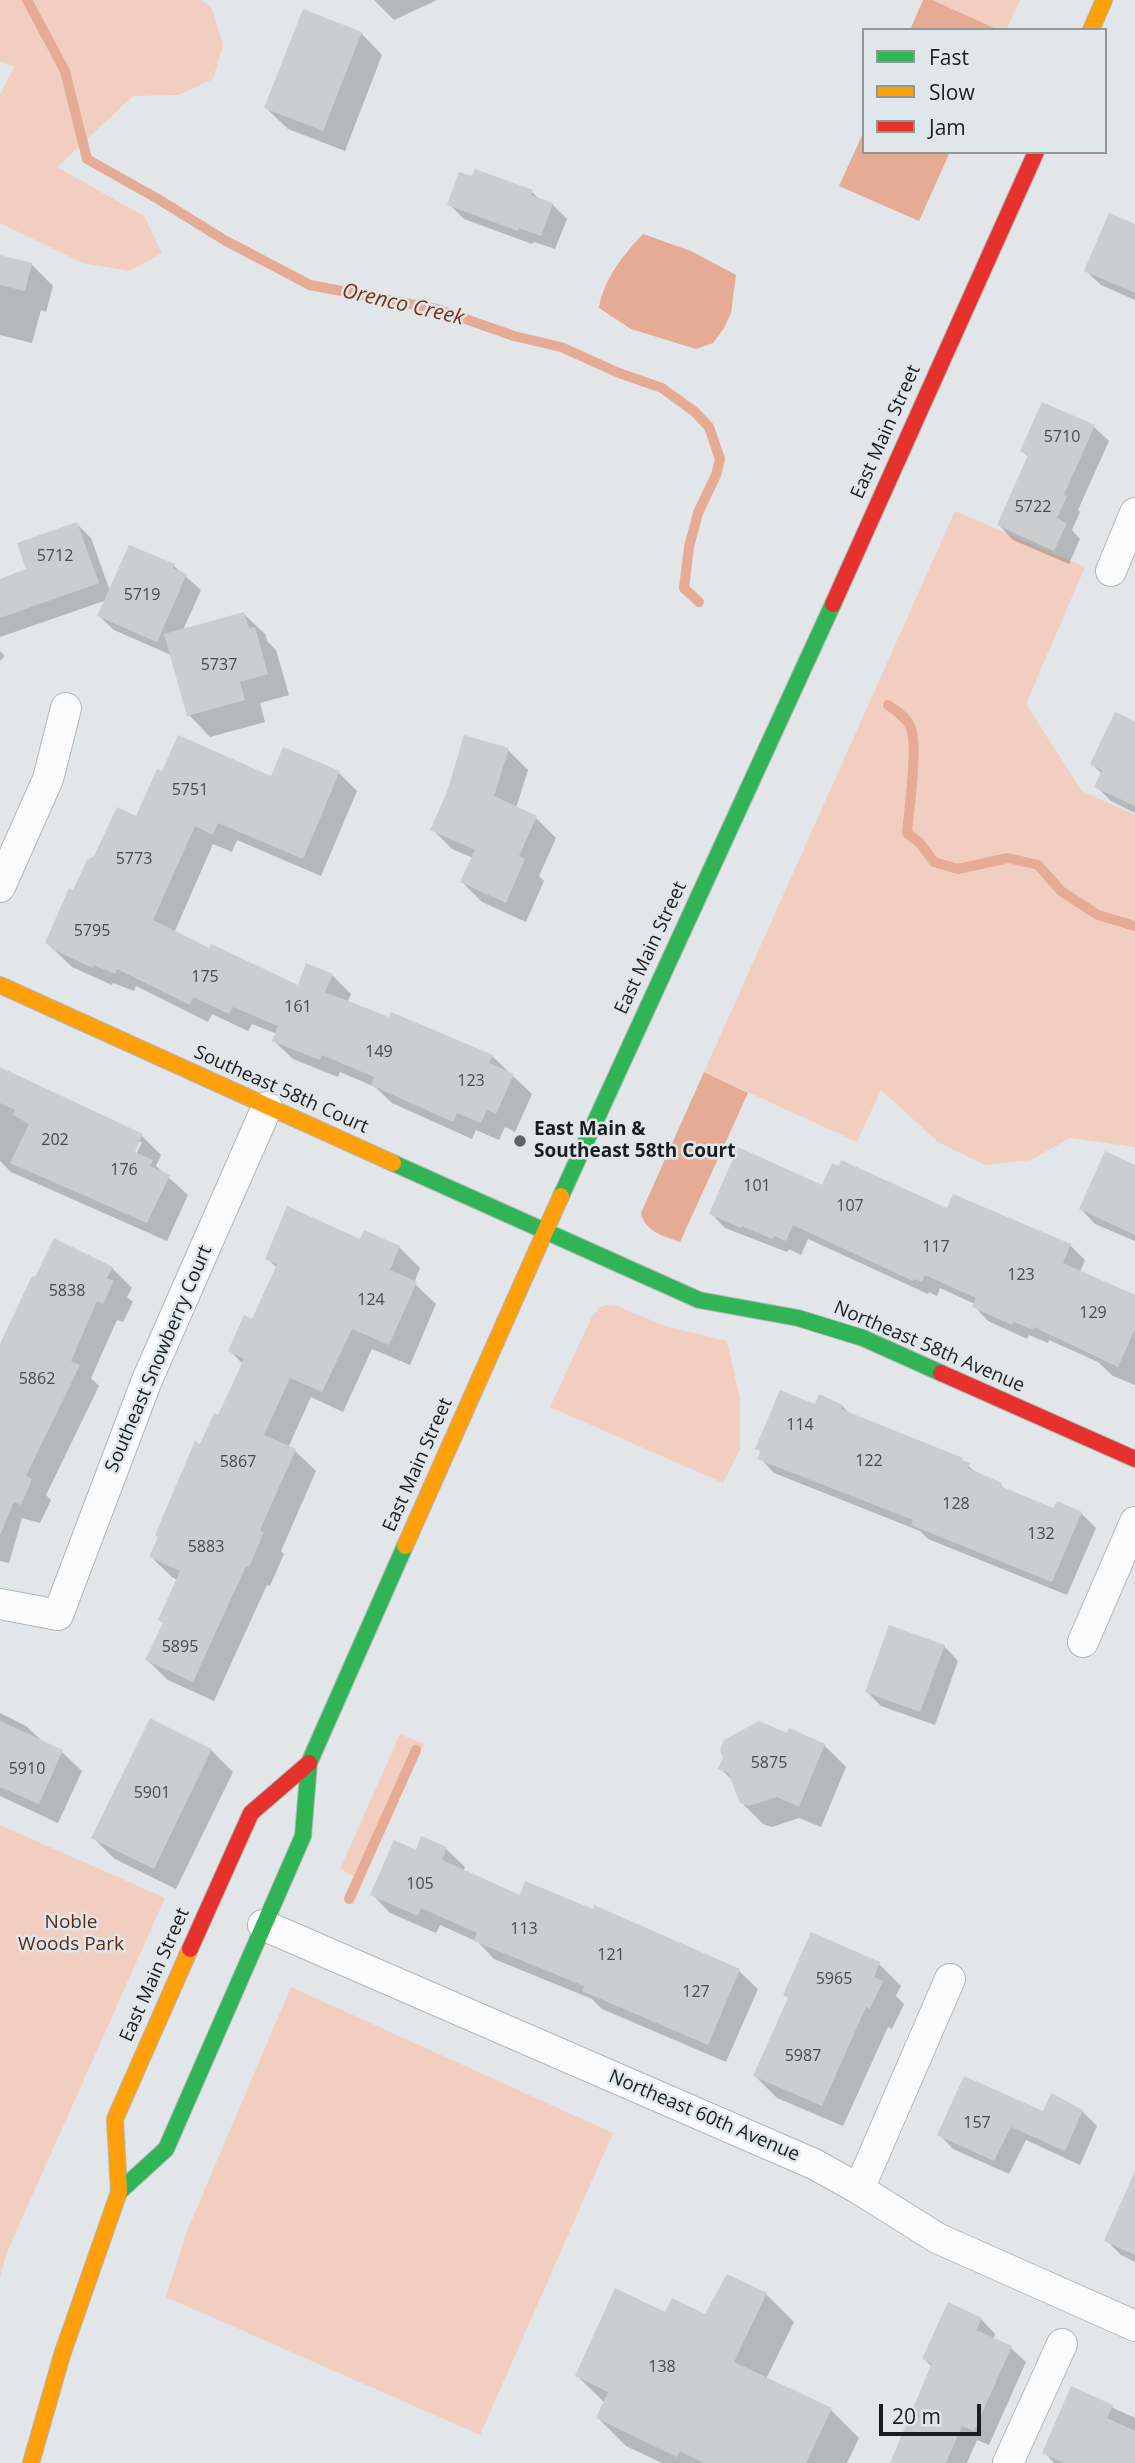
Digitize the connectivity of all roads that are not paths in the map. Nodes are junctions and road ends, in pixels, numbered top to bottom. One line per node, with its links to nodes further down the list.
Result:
1 (1104, 0): 2 (main road)
2 (1092, 28)
3 (1035, 154): 10 (main road, East Main Street)
4 (1135, 513): 5 (street)
5 (1111, 571)
6 (66, 708): 7 (street)
7 (0, 887)
8 (0, 985): 9 (main road, Southeast 58th Court)
9 (267, 1107): 10 (main road, Southeast 58th Court); 13 (street, Southeast Snowberry Court)
10 (545, 1230): 11 (main road, Northeast 58th Avenue); 15 (main road, East Main Street)
11 (1135, 1459)
12 (1135, 1521): 14 (street)
13 (0, 1604)
14 (1083, 1642)
15 (309, 1763): 16 (main road, East Main Street); 19 (main road, East Main Street)
16 (263, 1925): 18 (street, Northeast 60th Avenue); 19 (main road, East Main Street)
17 (950, 1979): 18 (street)
18 (859, 2189): 20 (street, Northeast 60th Avenue)
19 (119, 2192): 22 (main road, East Main Street)
20 (1135, 2326)
21 (1062, 2344): 23 (street)
22 (32, 2463)
23 (1008, 2463)

